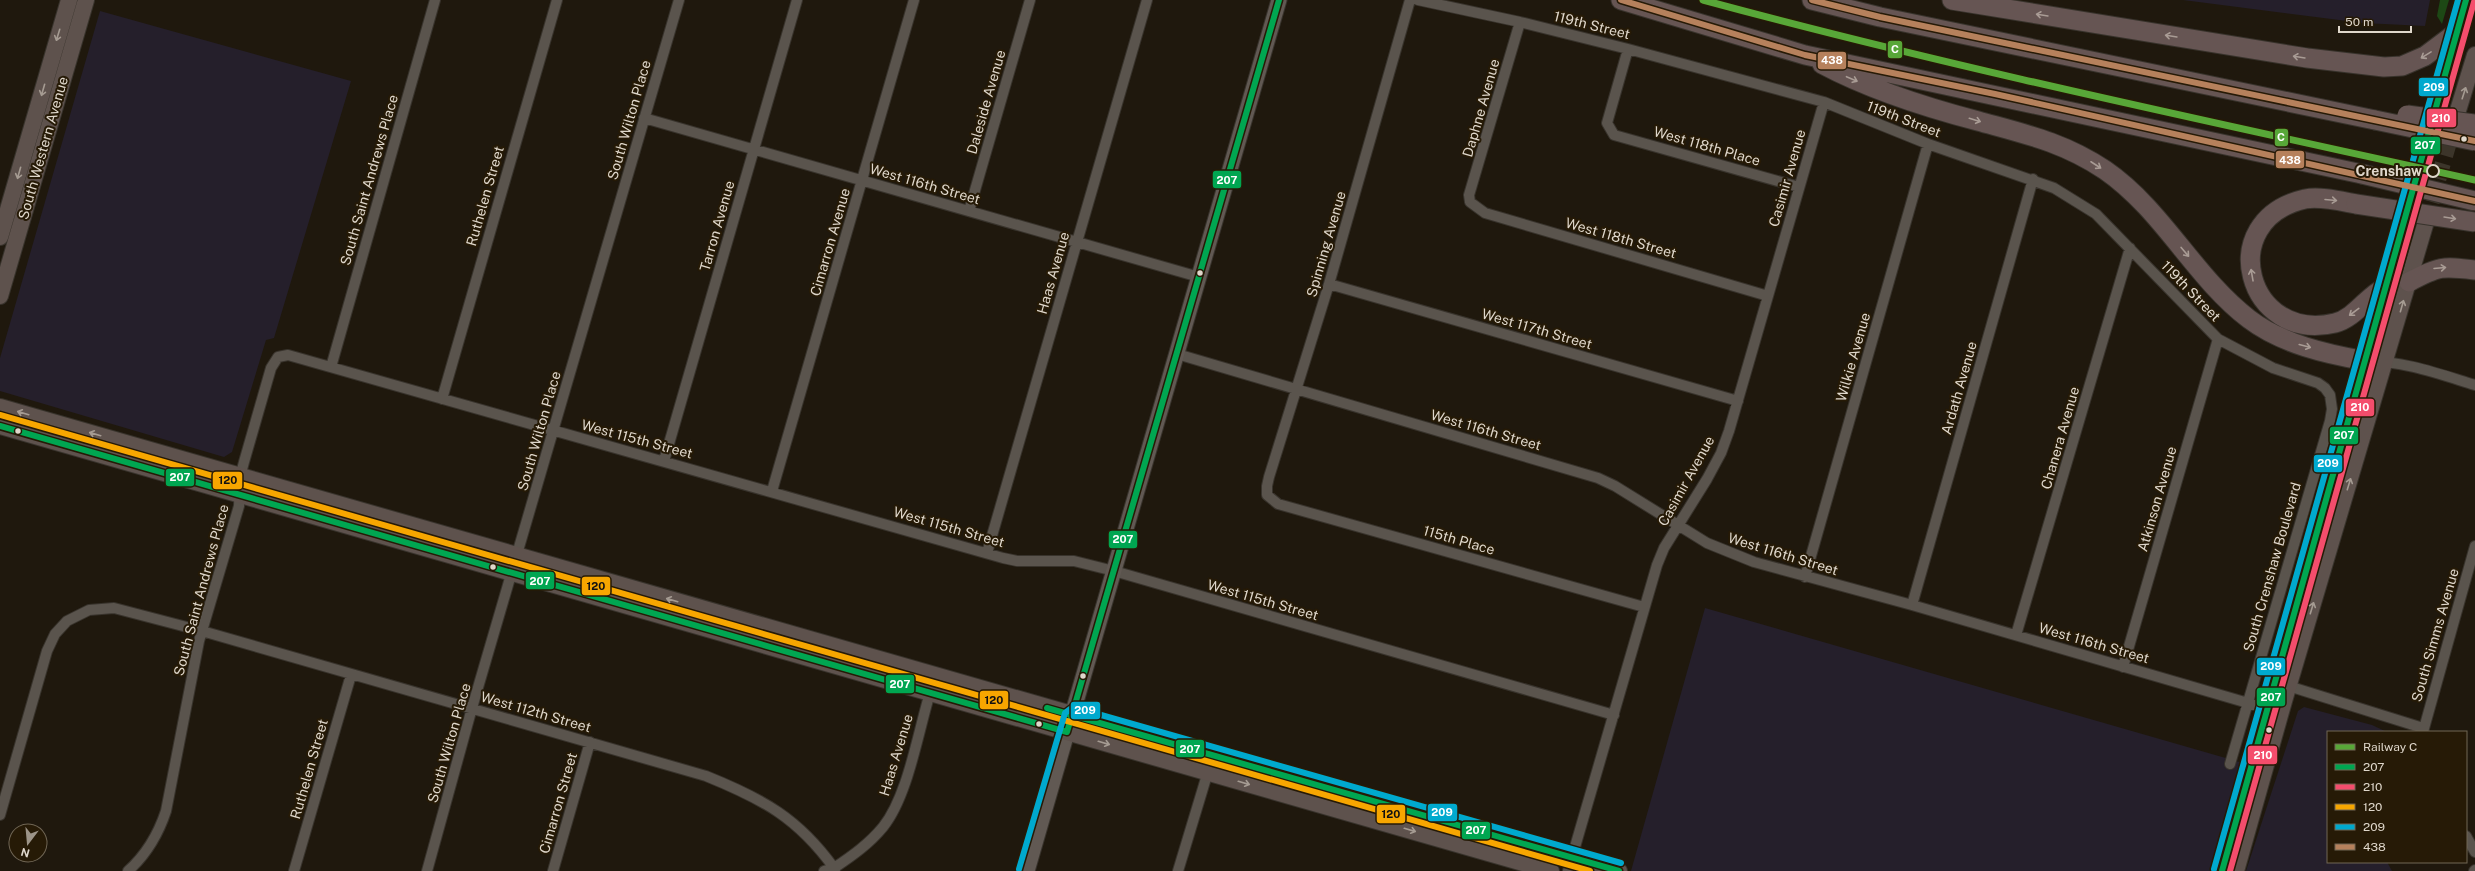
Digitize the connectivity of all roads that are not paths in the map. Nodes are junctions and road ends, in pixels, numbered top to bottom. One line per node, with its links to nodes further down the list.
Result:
1 (69, 0): 40 (main road, South Western Avenue, one-way to 40)
2 (86, 0): 48 (main road, South Western Avenue)
3 (435, 0): 55 (street, South Saint Andrews Place)
4 (557, 0): 59 (street, Ruthelen Street)
5 (679, 0): 26 (street, South Wilton Place)
6 (797, 0): 30 (street, Tarron Avenue)
7 (914, 0): 32 (street, Cimarron Avenue)
8 (1030, 0): 36 (street, Daleside Avenue)
9 (1147, 0): 41 (street, Haas Avenue)
10 (1279, 0): 44 (main road)
11 (1410, 0): 46 (street, Spinning Avenue)
12 (1418, 0): 17 (street, 119th Street)
13 (1621, 0): 20 (highway)
14 (1812, 0): 24 (highway)
15 (1952, 0): 18 (highway, one-way to 15)
16 (2466, 0): 18 (main road)
17 (1520, 22): 19 (street, 119th Street); 35 (street, Daphne Avenue)
18 (2457, 32): 23 (main road)
19 (1628, 48): 22 (street, 119th Street); 33 (street, West 118th Place)
20 (1805, 55): 34 (highway, bridge); 53 (highway, one-way to 53)
21 (2475, 55): 25 (main road, one-way to 21)
22 (1824, 102): 29 (street, 119th Street); 33 (street, Casimir Avenue)
23 (2433, 113)
24 (2378, 116): 27 (highway, bridge); 28 (highway, bridge)
25 (2456, 116)
26 (644, 118): 30 (street, West 116th Street); 63 (street, South Wilton Place)
27 (2475, 124)
28 (2475, 141)
29 (1928, 144): 31 (street, 119th Street); 75 (street, Wilkie Avenue)
30 (754, 149): 32 (street, West 116th Street); 64 (street, Tarron Avenue)
31 (2033, 179): 42 (street, 119th Street); 76 (street, Ardath Avenue)
32 (862, 180): 36 (street, West 116th Street); 66 (street, Cimarron Avenue)
33 (1799, 187): 49 (street, Casimir Avenue)
34 (2475, 201)
35 (1470, 202): 49 (street, West 118th Street)
36 (969, 211): 41 (street, West 116th Street)
37 (2403, 220): 47 (main road)
38 (2475, 222): 47 (highway, one-way to 38, bridge)
39 (2426, 225): 45 (main road)
40 (0, 237)
41 (1077, 242): 44 (street, West 116th Street); 71 (street, Haas Avenue)
42 (2130, 248): 50 (street, 119th Street); 79 (street, Chanera Avenue)
43 (2475, 270): 45 (highway, one-way to 43)
44 (1199, 277): 51 (main road)
45 (2409, 282): 54 (main road, one-way to 45)
46 (1329, 284): 58 (street, Spinning Avenue); 60 (street, West 117th Street)
47 (2384, 288): 53 (main road)
48 (0, 296)
49 (1768, 296): 60 (street, Casimir Avenue)
50 (2218, 340): 56 (street, 119th Street); 80 (street, Atkinson Avenue)
51 (1177, 354): 58 (street, West 116th Street); 73 (main road)
52 (278, 357): 55 (street, West 115th Street); 65 (street, South Saint Andrews Place)
53 (2366, 361): 54 (street); 82 (main road)
54 (2386, 361): 57 (street); 82 (main road, one-way to 54)
55 (330, 367): 59 (street, West 115th Street)
56 (2318, 383): 84 (street, South Crenshaw Boulevard)
57 (2475, 385)
58 (1298, 389): 67 (street, Spinning Avenue); 69 (street, West 116th Street)
59 (442, 399): 63 (street, West 115th Street)
60 (1738, 401): 69 (street, Casimir Avenue)
61 (0, 407): 65 (main road, one-way to 61)
62 (0, 426): 68 (main road)
63 (553, 431): 64 (street, West 115th Street); 72 (street, South Wilton Place)
64 (664, 461): 66 (street, West 115th Street)
65 (240, 477): 68 (street, South Saint Andrews Place); 72 (main road)
66 (772, 491): 71 (street, West 115th Street)
67 (1268, 495): 77 (street, 115th Place)
68 (240, 497): 74 (main road); 78 (street, South Saint Andrews Place)
69 (1678, 525): 75 (street, West 116th Street); 77 (street, Casimir Avenue)
70 (2475, 546): 89 (street, South Simms Avenue)
71 (987, 553): 73 (street, West 115th Street)
72 (517, 556): 74 (street, South Wilton Place); 87 (main road, one-way to 72)
73 (1114, 571): 87 (main road); 88 (street, West 115th Street)
74 (512, 574): 83 (main road); 85 (street, South Wilton Place)
75 (1805, 577): 76 (street, West 116th Street)
76 (1912, 605): 79 (street, West 116th Street)
77 (1644, 607): 88 (street, Casimir Avenue)
78 (202, 631): 81 (street, West 112th Street); 95 (street, West 112th Street); 100 (street, South Saint Andrews Place)
79 (2016, 635): 80 (street, West 116th Street)
80 (2123, 666): 84 (street, West 116th Street)
81 (351, 674): 85 (street, West 112th Street); 101 (street, Ruthelen Street)
82 (2282, 684): 86 (main road); 89 (street)
83 (930, 693): 90 (main road); 99 (street, Haas Avenue)
84 (2247, 702): 86 (street, West 116th Street); 93 (street, South Crenshaw Boulevard)
85 (472, 708): 91 (street, West 112th Street); 102 (street, South Wilton Place)
86 (2274, 710): 109 (main road); 110 (main road)
87 (1073, 715): 90 (main road); 92 (main road)
88 (1614, 715): 98 (street, Casimir Avenue)
89 (2423, 730)
90 (1067, 732): 94 (main road, one-way to 94); 105 (main road)
91 (590, 742): 99 (street, West 112th Street); 103 (street, Cimarron Street)
92 (1213, 755): 94 (street); 98 (main road)
93 (2230, 764)
94 (1207, 772): 106 (street); 107 (main road, one-way to 107)
95 (0, 815)
96 (2467, 838): 97 (street)
97 (2475, 852)
98 (1570, 864): 108 (main road)
99 (835, 870): 104 (street, Haas Avenue)
100 (128, 871)
101 (294, 871)
102 (427, 871)
103 (553, 871)
104 (824, 871)
105 (1027, 871)
106 (1178, 871)
107 (1551, 871)
108 (1619, 871)
109 (2222, 871)
110 (2236, 871)

